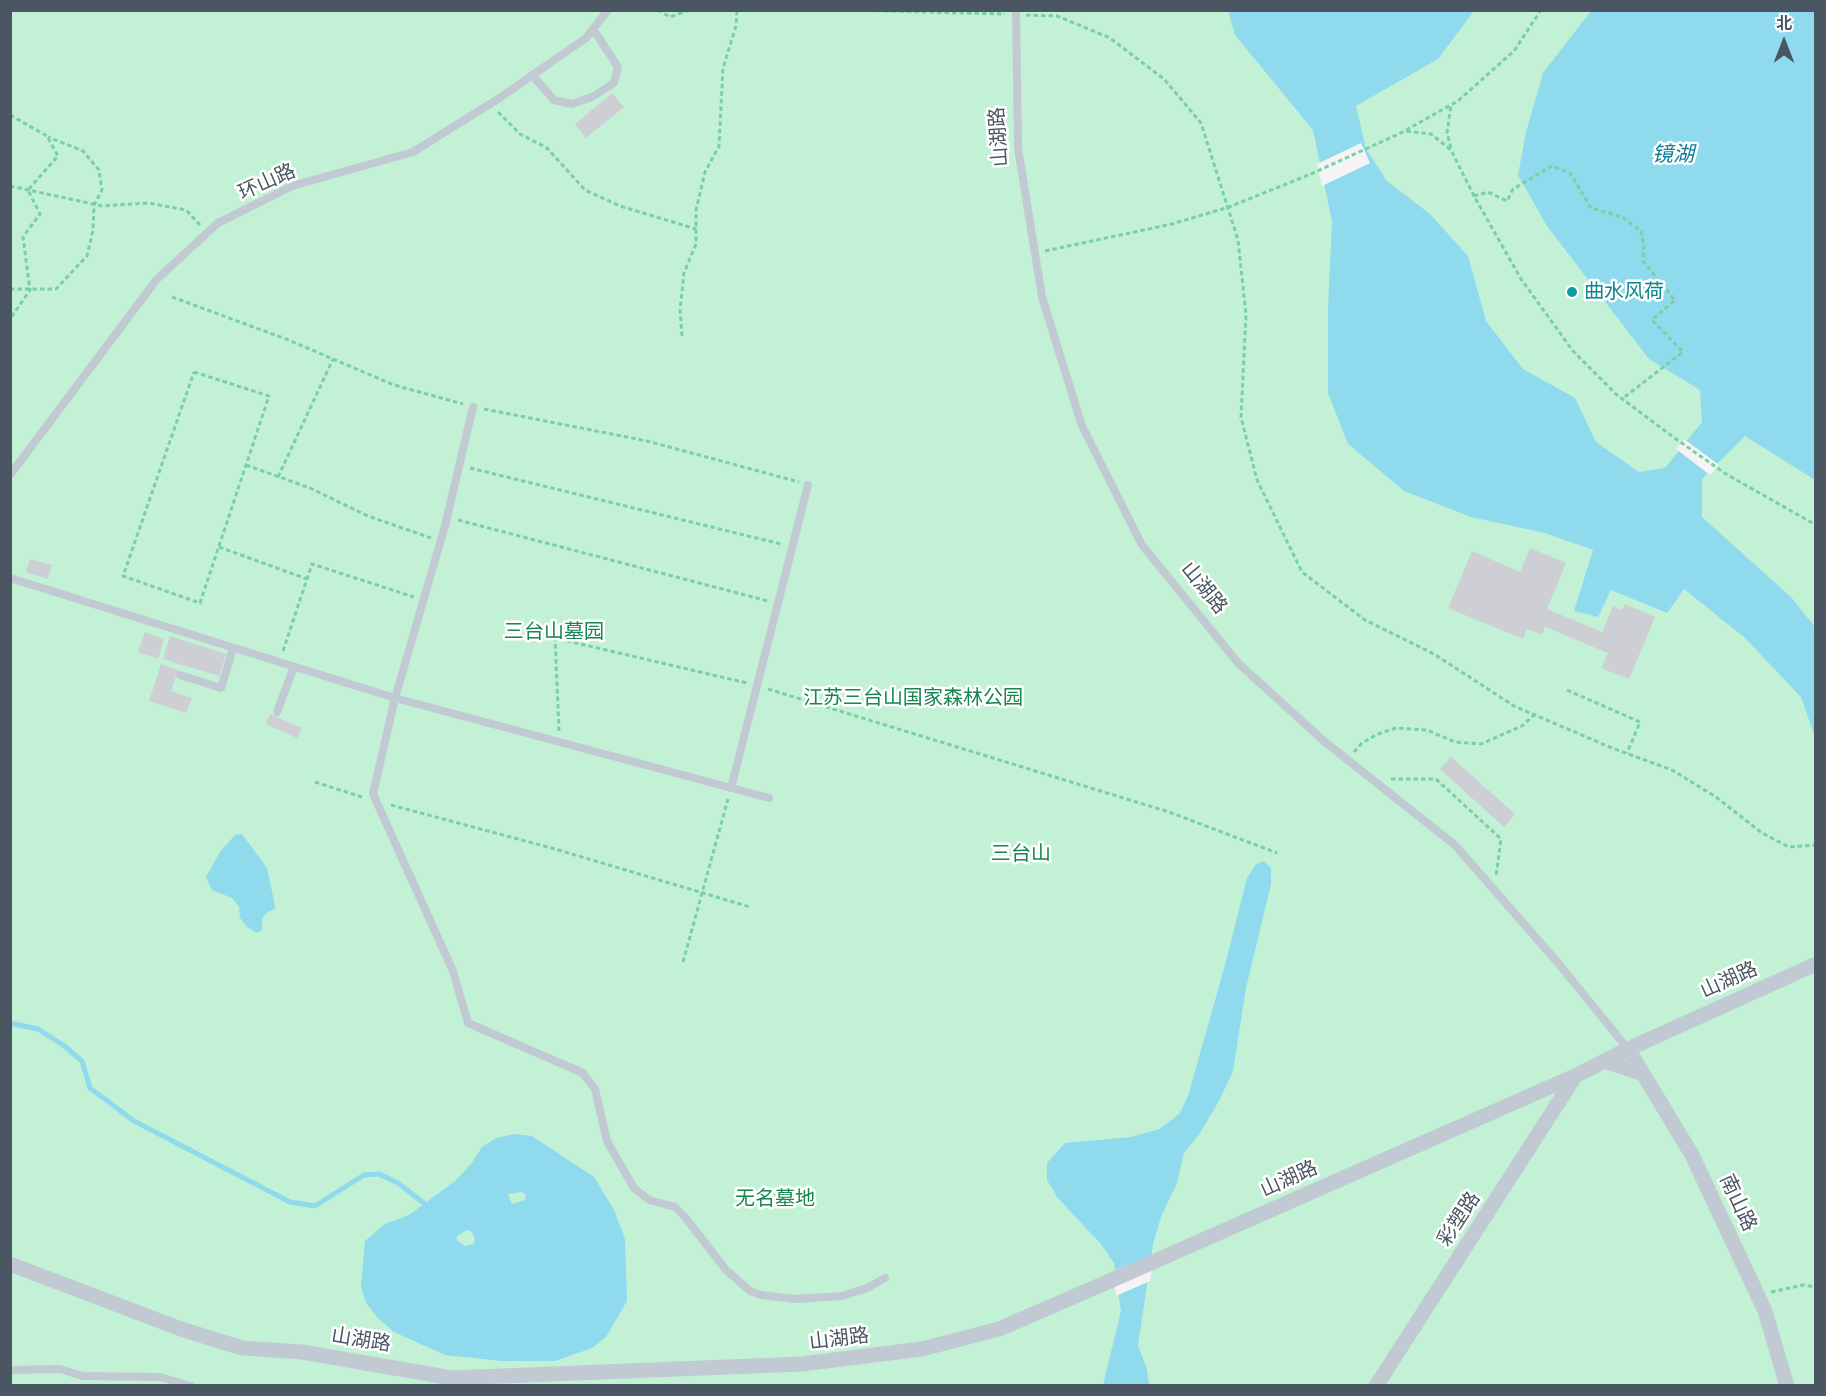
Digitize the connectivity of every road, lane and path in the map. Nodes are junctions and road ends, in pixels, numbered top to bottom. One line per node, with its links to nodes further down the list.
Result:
1 (608, 10): 8 (lane, 环山路)
2 (658, 10): 3 (path)
3 (690, 10)
4 (737, 10): 21 (path)
5 (847, 10): 7 (path)
6 (1541, 10): 11 (path)
7 (1016, 13): 20 (path); 23 (lane, 山湖路)
8 (593, 29): 9 (lane, 环山路); 9 (lane)
9 (532, 75): 10 (lane, 环山路)
10 (490, 104): 21 (path); 22 (lane, 环山路)
11 (1451, 105): 13 (path); 15 (path)
12 (10, 115): 14 (path)
13 (1405, 131): 15 (path); 20 (path)
14 (46, 136): 17 (path); 19 (path)
15 (1451, 150): 18 (path)
16 (10, 186): 17 (path)
17 (28, 190): 19 (path); 25 (path)
18 (1474, 196): 30 (path); 30 (path)
19 (94, 205): 22 (path); 25 (path)
20 (1229, 207): 23 (path); 54 (path)
21 (696, 229): 28 (path)
22 (208, 233): 34 (lane, 环山路)
23 (1035, 254): 57 (lane, 山湖路)
24 (10, 289): 25 (path)
25 (30, 290): 27 (path)
26 (172, 297): 29 (path)
27 (10, 319)
28 (681, 336)
29 (333, 359): 31 (path); 35 (path)
30 (1622, 399): 38 (path)
31 (473, 407): 33 (lane); 36 (path)
32 (246, 465): 35 (path); 40 (path); 40 (path)
33 (459, 466): 37 (lane); 41 (path)
34 (10, 475)
35 (278, 477): 39 (path)
36 (808, 485): 41 (lane)
37 (447, 517): 39 (lane); 45 (path)
38 (1815, 525)
39 (441, 542): 44 (lane)
40 (219, 547): 43 (path)
41 (793, 547): 45 (lane)
42 (10, 578): 46 (lane)
43 (307, 579): 44 (path); 47 (path)
44 (424, 600): 52 (lane)
45 (779, 604): 50 (lane)
46 (233, 648): 47 (lane); 49 (lane)
47 (279, 662): 48 (lane)
48 (294, 667): 52 (lane); 53 (lane)
49 (180, 675)
50 (758, 686): 55 (path); 60 (lane); 64 (path)
51 (1567, 690): 56 (path)
52 (395, 698): 55 (lane); 62 (lane)
53 (277, 712)
54 (1535, 714): 56 (path); 57 (path)
55 (559, 742): 60 (lane)
56 (1626, 753): 63 (path)
57 (1347, 760): 58 (lane, 山湖路)
58 (1372, 779): 65 (lane, 山湖路); 65 (path)
59 (315, 782): 62 (path)
60 (731, 788): 61 (lane); 66 (path)
61 (769, 798)
62 (376, 801): 66 (path); 75 (lane)
63 (1815, 845)
64 (1277, 853)
65 (1495, 889): 70 (lane, 山湖路)
66 (702, 893): 67 (path); 68 (path)
67 (750, 907)
68 (683, 962)
69 (1815, 964): 70 (street, 山湖路)
70 (1628, 1049): 71 (street, 山湖路); 72 (street, 南山路)
71 (1604, 1061): 72 (street); 73 (street, 山湖路)
72 (1643, 1074): 77 (street, 南山路)
73 (1576, 1075): 74 (street, 山湖路); 80 (street, 彩塑路)
74 (10, 1264)
75 (885, 1278)
76 (1815, 1287): 77 (path)
77 (1758, 1296): 81 (street, 南山路)
78 (10, 1370): 79 (lane)
79 (191, 1386)
80 (1376, 1386)
81 (1787, 1386)

